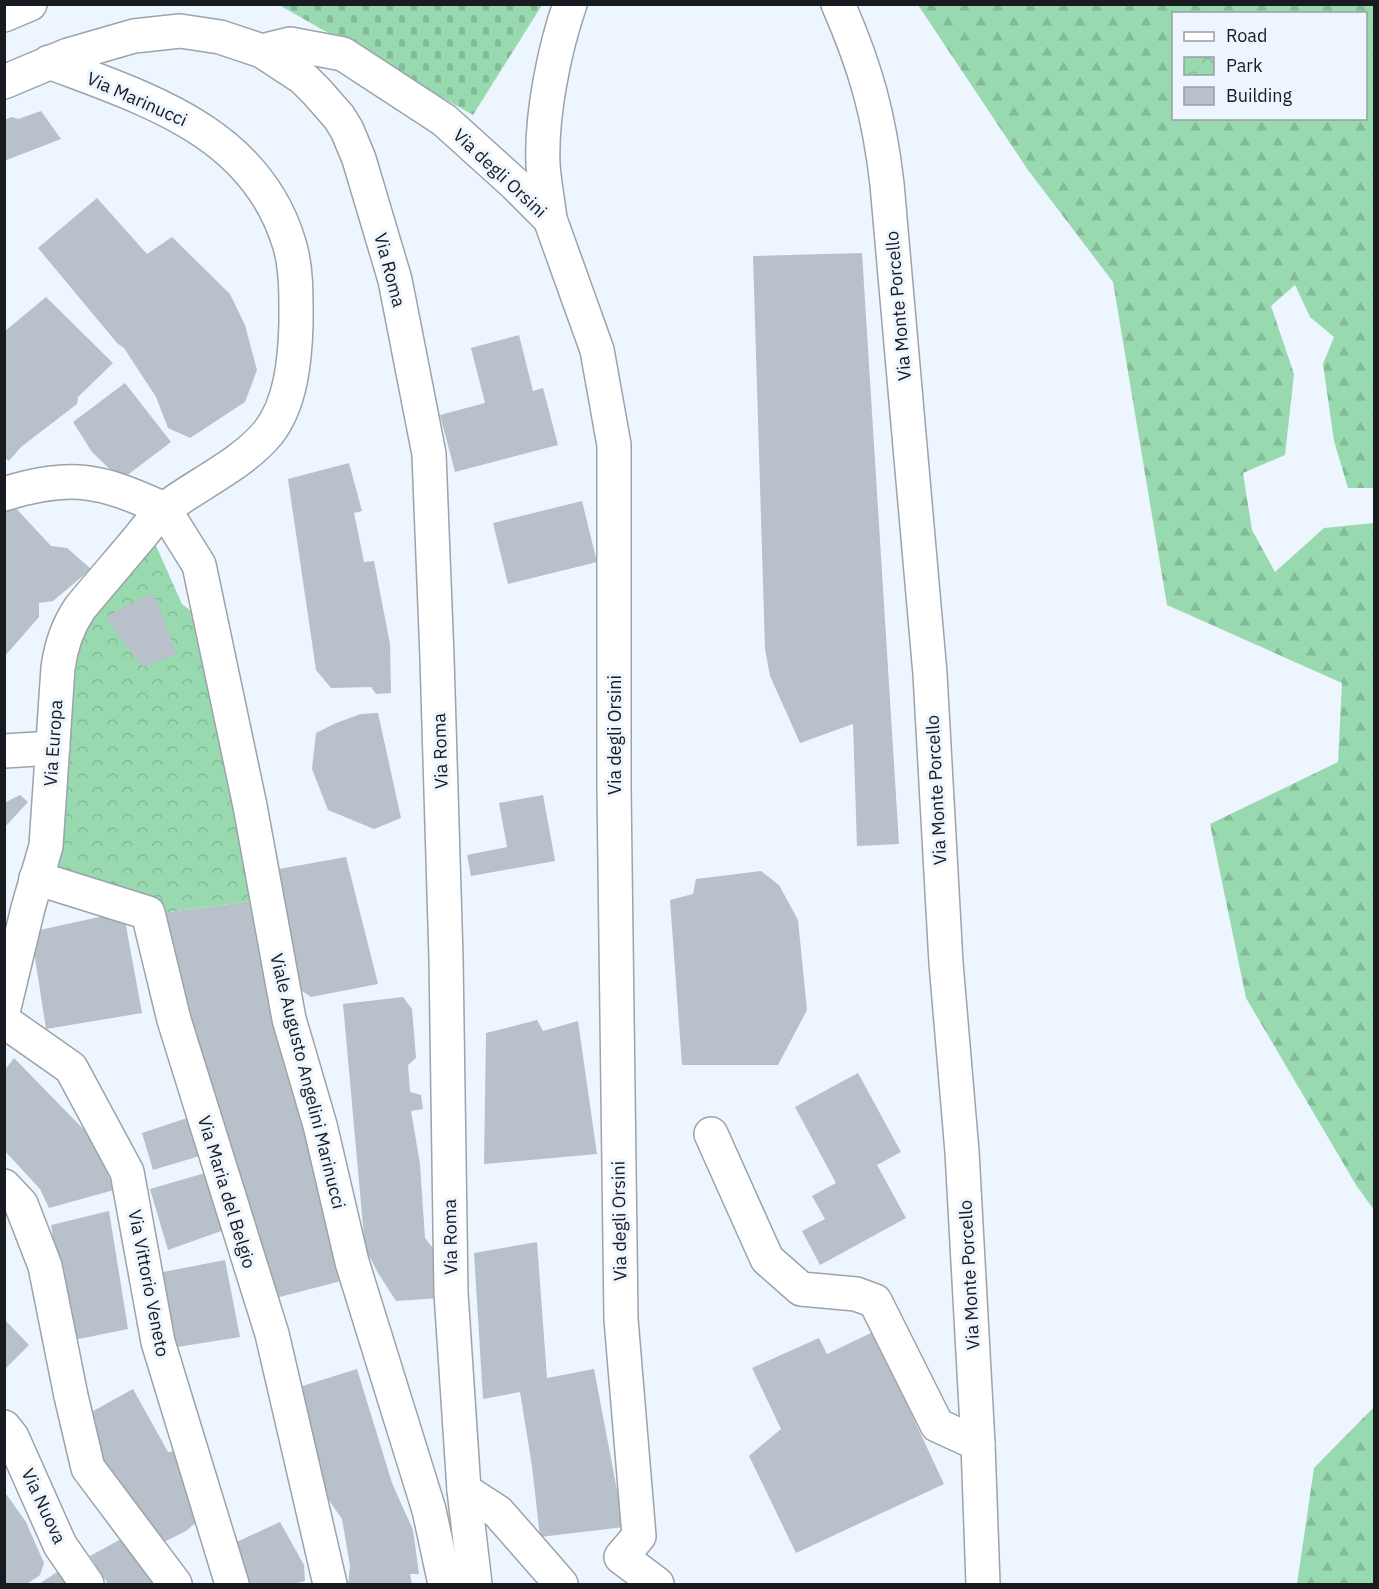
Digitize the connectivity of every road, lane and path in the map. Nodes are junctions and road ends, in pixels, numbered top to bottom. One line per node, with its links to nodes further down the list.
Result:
1 (30, 4): 4 (street)
2 (570, 4): 9 (street)
3 (838, 4): 20 (street, Via Monte Porcello)
4 (4, 15)
5 (176, 18): 6 (street, Via Roma); 7 (street, Via Roma)
6 (262, 51): 9 (street, Via degli Orsini); 21 (street, Via Roma)
7 (49, 62): 8 (street, Via Roma); 11 (street, Via Marinucci)
8 (4, 82)
9 (550, 219): 29 (street, Via degli Orsini)
10 (4, 494): 11 (street)
11 (164, 509): 12 (street, Via Europa); 26 (street, Viale Augusto Angelini Marinucci)
12 (53, 748): 13 (street); 14 (street, Via Europa)
13 (4, 751)
14 (36, 878): 15 (street, Via Europa); 25 (street, Via Maria del Belgio)
15 (4, 1008)
16 (4, 1022): 24 (street, Via Vittorio Veneto)
17 (711, 1134): 20 (street)
18 (4, 1186): 23 (street)
19 (4, 1427): 22 (street, Via Nuova)
20 (978, 1444): 30 (street, Via Monte Porcello)
21 (464, 1490): 27 (street, Via Roma); 28 (street)
22 (87, 1584)
23 (175, 1584)
24 (232, 1584)
25 (330, 1584)
26 (445, 1584)
27 (475, 1584)
28 (561, 1584)
29 (657, 1584)
30 (983, 1584)

